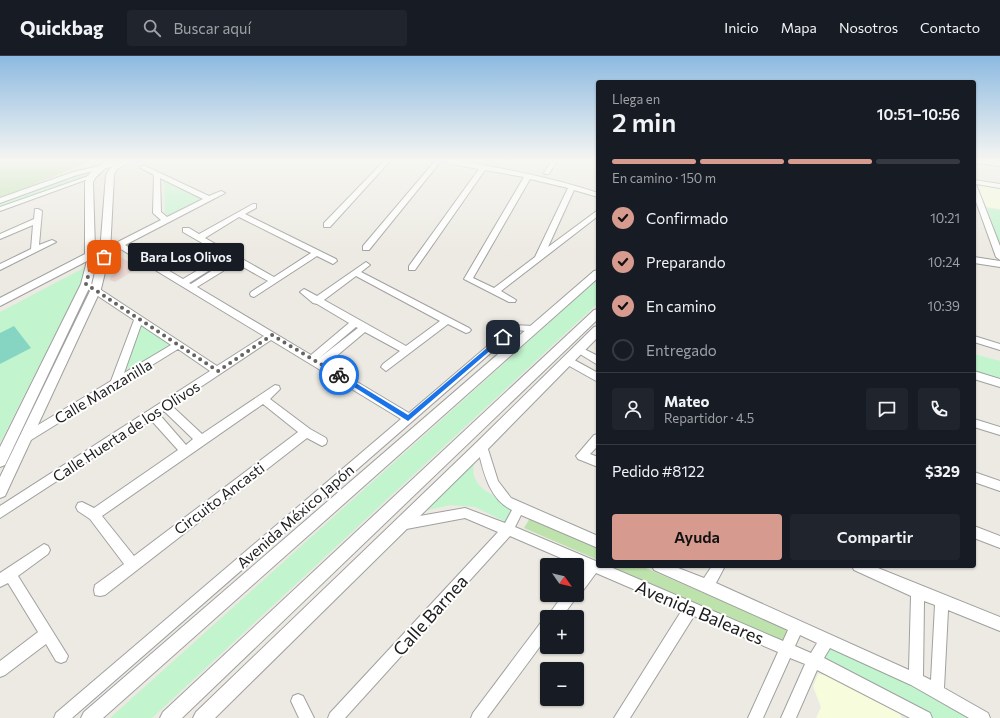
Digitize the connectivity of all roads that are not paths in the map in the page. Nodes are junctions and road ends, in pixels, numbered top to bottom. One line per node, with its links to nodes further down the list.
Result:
1 (24, 192): 15 (street)
2 (48, 192): 17 (street)
3 (89, 192): 35 (street)
4 (109, 192): 32 (street)
5 (157, 192): 22 (street)
6 (194, 192): 14 (street)
7 (358, 192): 23 (street)
8 (412, 192): 29 (street)
9 (466, 192): 42 (street)
10 (519, 192): 49 (street)
11 (569, 192): 36 (street)
12 (976, 192): 33 (street)
13 (221, 193): 14 (street)
14 (209, 199): 22 (street)
15 (0, 201)
16 (253, 206): 19 (street)
17 (0, 209)
18 (38, 211): 21 (street)
19 (239, 214): 26 (street); 31 (street)
20 (596, 214): 36 (street)
21 (38, 220): 25 (street); 30 (street)
22 (167, 221): 28 (street)
23 (327, 225)
24 (186, 230): 26 (street)
25 (0, 237)
26 (200, 237): 34 (street)
27 (52, 242): 30 (street)
28 (121, 246): 32 (street); 46 (street)
29 (366, 248)
30 (35, 250): 41 (street)
31 (317, 253): 38 (street); 45 (street)
32 (105, 254): 35 (street); 47 (street)
33 (1000, 256)
34 (232, 257): 45 (street); 46 (street)
35 (91, 258): 47 (street); 53 (street); 54 (street)
36 (538, 258): 49 (street)
37 (976, 260): 39 (street)
38 (333, 261)
39 (1000, 264)
40 (366, 265): 43 (street)
41 (0, 268)
42 (412, 268)
43 (356, 273): 52 (street); 57 (street)
44 (596, 274): 60 (street, Avenida México Japón)
45 (274, 281): 50 (street)
46 (188, 285): 63 (street)
47 (91, 287): 56 (street); 86 (street); 92 (street)
48 (304, 292): 52 (street)
49 (495, 292): 51 (street)
50 (254, 294)
51 (512, 300)
52 (316, 301): 58 (street)
53 (0, 302)
54 (0, 309)
55 (596, 315): 130 (street)
56 (139, 318): 66 (street); 77 (street)
57 (447, 320): 61 (street); 68 (street)
58 (355, 323): 59 (street); 71 (street)
59 (364, 328): 68 (street); 71 (street)
60 (534, 329): 82 (street, Avenida México Japón); 138 (street, Avenida México Japón)
61 (466, 330)
62 (596, 332): 67 (street)
63 (272, 335): 71 (street); 73 (street, Calle Huerta de los Olivos)
64 (976, 339): 65 (street)
65 (999, 343)
66 (178, 345): 73 (street); 77 (street, Calle Manzanilla)
67 (578, 349): 69 (street); 70 (street)
68 (407, 351): 72 (street)
69 (567, 360): 75 (street); 90 (street)
70 (596, 360)
71 (316, 362): 82 (street)
72 (386, 368)
73 (218, 371): 80 (street, Calle Huerta de los Olivos)
74 (976, 376): 76 (street)
75 (596, 377)
76 (1000, 383)
77 (115, 384): 86 (street, Calle Manzanilla)
78 (275, 389): 79 (street)
79 (264, 399): 85 (street); 87 (street)
80 (165, 406): 81 (street, Calle Huerta de los Olivos); 87 (street)
81 (152, 414): 91 (street); 99 (street, Calle Huerta de los Olivos)
82 (408, 418): 137 (street, Avenida México Japón)
83 (976, 424): 84 (street)
84 (1000, 431)
85 (306, 432): 89 (street); 107 (street, Circuito Ancasti)
86 (28, 437): 96 (street)
87 (201, 440): 91 (street)
88 (596, 440): 93 (street)
89 (322, 441)
90 (482, 446): 98 (street); 101 (street)
91 (186, 452): 100 (street)
92 (0, 461)
93 (596, 461)
94 (976, 478): 95 (street)
95 (1000, 486)
96 (0, 492)
97 (82, 507): 100 (street)
98 (519, 507): 102 (street, Calle Barnea); 104 (street)
99 (0, 513)
100 (94, 515): 107 (street)
101 (401, 524): 102 (street, Avenida Baleares); 133 (street)
102 (508, 530): 108 (street, Avenida Baleares); 142 (street, Calle Barnea)
103 (976, 533): 105 (street)
104 (596, 541)
105 (1000, 542)
106 (44, 550): 114 (street)
107 (132, 564): 117 (street, Circuito Ancasti)
108 (593, 566): 109 (street, Avenida Baleares); 115 (street)
109 (596, 567)
110 (598, 568): 121 (street, Avenida Baleares)
111 (663, 568): 116 (street, Avenida Baleares)
112 (718, 568): 116 (street)
113 (863, 568): 118 (street)
114 (5, 578): 125 (street)
115 (584, 578)
116 (707, 586): 124 (street, Avenida Baleares)
117 (100, 590)
118 (918, 592): 119 (street); 134 (street)
119 (942, 600): 123 (street); 135 (street)
120 (566, 602): 122 (street)
121 (691, 608): 128 (street, Avenida Baleares); 144 (street)
122 (559, 610)
123 (1000, 624)
124 (797, 626): 127 (street, Avenida Baleares); 128 (street)
125 (47, 634): 129 (street); 132 (street)
126 (540, 635): 143 (street)
127 (826, 640): 131 (street); 134 (street, Avenida Baleares)
128 (788, 650): 131 (street, Avenida Baleares); 145 (street)
129 (61, 656)
130 (232, 658): 133 (street); 139 (street)
131 (814, 661): 146 (street); 147 (street, Avenida Baleares)
132 (0, 670)
133 (246, 675): 140 (street)
134 (916, 680): 135 (street, Avenida Baleares)
135 (937, 692): 148 (street, Avenida Baleares)
136 (298, 701): 141 (street)
137 (61, 718)
138 (90, 718)
139 (169, 718)
140 (202, 718)
141 (307, 718)
142 (335, 718)
143 (478, 718)
144 (621, 718)
145 (755, 718)
146 (788, 718)
147 (925, 718)
148 (983, 718)

